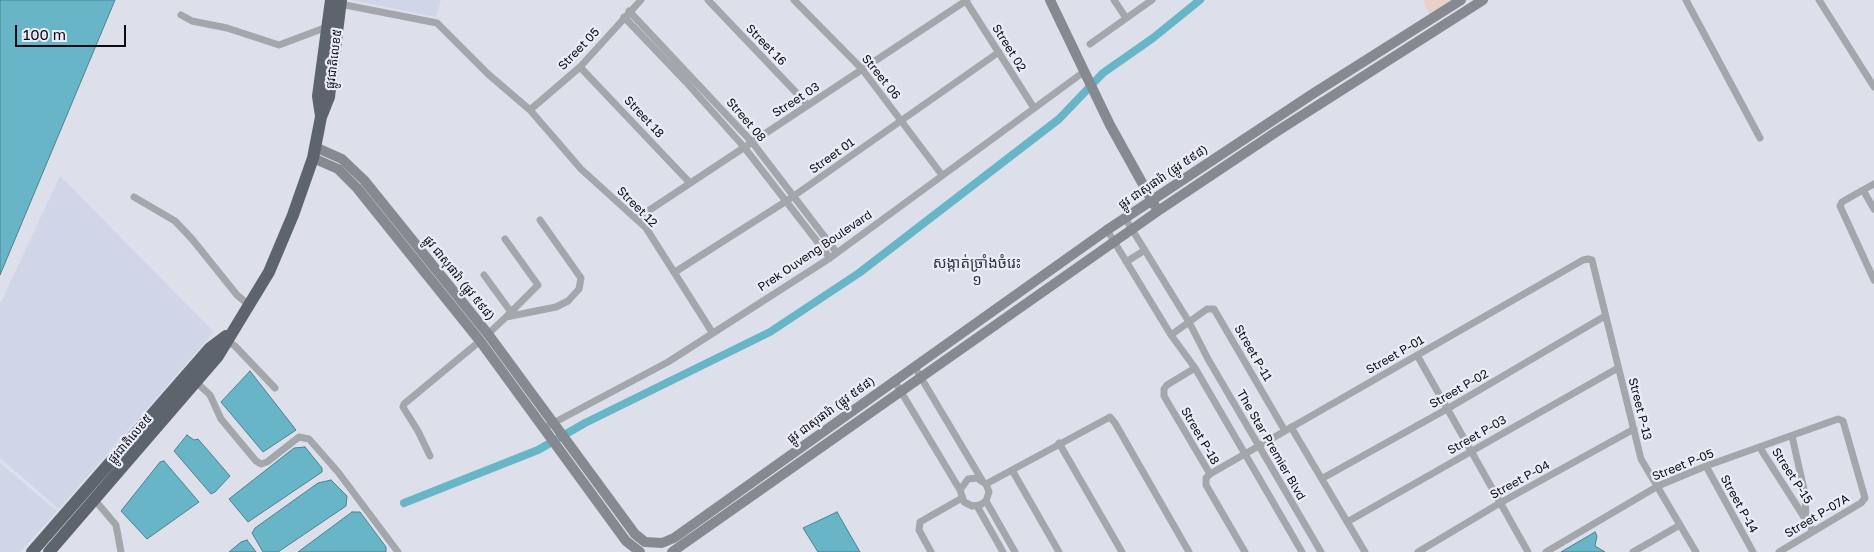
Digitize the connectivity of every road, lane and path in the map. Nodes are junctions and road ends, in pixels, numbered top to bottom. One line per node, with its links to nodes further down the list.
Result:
1 (640, 0): 13 (street, Street 05)
2 (708, 0): 26 (street, Street 16)
3 (794, 0): 21 (street, Street 06)
4 (1050, 0): 22 (main road)
5 (1114, 0): 16 (street)
6 (1152, 0): 16 (street)
7 (1461, 0): 31 (main road, ផ្លូវ ជាសុផារ៉ា (ផ្លូវ ៥៩៨))
8 (1482, 0): 32 (main road, ផ្លូវ ជាសុផារ៉ា (ផ្លូវ ៥៩៨))
9 (1686, 0): 33 (street)
10 (1819, 0): 25 (street)
11 (337, 1): 17 (highway, ផ្លូវជាតិលេខ៥); 28 (street, Street 12); 29 (highway, ផ្លូវជាតិលេខ៥)
12 (967, 1): 19 (street, Street 02); 21 (street, Street 03)
13 (629, 11): 15 (street, Street 05); 23 (street, Street 08)
14 (181, 15): 17 (street)
15 (624, 17): 20 (street, Street 05); 24 (street)
16 (1126, 18): 18 (street)
17 (328, 27): 29 (highway, ផ្លូវជាតិលេខ៥)
18 (1090, 44)
19 (998, 52): 27 (street, Street 02); 30 (street, Street 01)
20 (580, 67): 28 (street, Street 05); 38 (street, Street 18)
21 (862, 69): 26 (street, Street 03); 30 (street, Street 06)
22 (1086, 73): 27 (street, Prek Ouveng Boulevard); 43 (main road)
23 (692, 76): 24 (street); 34 (street, Street 08)
24 (686, 82): 35 (street)
25 (1874, 87)
26 (808, 105): 34 (street, Street 03)
27 (1034, 108): 37 (street, Prek Ouveng Boulevard)
28 (530, 110): 48 (street, Street 12)
29 (321, 117): 36 (highway, ផ្លូវជាតិលេខ៥)
30 (902, 120): 37 (street, Street 06); 41 (street, Street 01)
31 (1262, 126): 32 (main road); 43 (main road, ផ្លូវ ជាសុផារ៉ា (ផ្លូវ ៥៩៨))
32 (1269, 137): 46 (main road, ផ្លូវ ជាសុផារ៉ា (ផ្លូវ ៥៩៨))
33 (1760, 138)
34 (752, 142): 35 (street, Street 03); 41 (street, Street 08)
35 (744, 147): 38 (street, Street 03); 44 (street)
36 (314, 153): 47 (main road, ផ្លូវ ជាសុផារ៉ា (ផ្លូវ ៥៩៨)); 63 (highway, ផ្លូវជាតិលេខ៥)
37 (942, 175): 56 (street, Prek Ouveng Boulevard)
38 (690, 183): 48 (street, Street 03)
39 (1874, 184): 40 (street)
40 (1863, 190): 45 (street); 62 (street)
41 (794, 196): 44 (street, Street 01); 56 (street, Street 08)
42 (134, 198): 63 (street)
43 (1151, 200): 46 (main road); 49 (main road, ផ្លូវ ជាសុផារ៉ា (ផ្លូវ ៥៩៨))
44 (786, 202): 57 (street); 60 (street, Street 01)
45 (1874, 209)
46 (1158, 211): 51 (main road, ផ្លូវ ជាសុផារ៉ា (ផ្លូវ ៥៩៨))
47 (386, 216): 68 (main road, ផ្លូវ ជាសុផារ៉ា (ផ្លូវ ៥៩៨)); 71 (main road, ផ្លូវ ជាសុផារ៉ា (ផ្លូវ ៥៩៨))
48 (636, 218): 60 (street, Street 12)
49 (1125, 218): 51 (street, The Star Premier Blvd); 52 (main road, ផ្លូវ ជាសុផារ៉ា (ផ្លូវ ៥៩៨))
50 (540, 220): 64 (street)
51 (1131, 229): 54 (main road, ផ្លូវ ជាសុផារ៉ា (ផ្លូវ ៥៩៨)); 55 (street, The Star Premier Blvd)
52 (1106, 230): 54 (street); 72 (main road, ផ្លូវ ជាសុផារ៉ា (ផ្លូវ ៥៩៨))
53 (505, 239): 64 (street)
54 (1113, 241): 59 (street); 74 (main road, ផ្លូវ ជាសុផារ៉ា (ផ្លូវ ៥៩៨))
55 (1145, 250): 59 (street); 66 (street, The Star Premier Blvd)
56 (837, 253): 57 (street, Prek Ouveng Boulevard)
57 (830, 258): 67 (street, Prek Ouveng Boulevard)
58 (1592, 260): 65 (street, Street P-13); 73 (street, Street P-01)
59 (1126, 262): 69 (street)
60 (675, 272): 67 (street, Street 12)
61 (484, 275): 64 (street)
62 (1874, 280)
63 (248, 308): 70 (highway, ផ្លូវជាតិលេខ៥)
64 (509, 314): 68 (street)
65 (1606, 316): 77 (street, Street P-13); 83 (street, Street P-02)
66 (1191, 320): 69 (street); 85 (street, Street P-11); 89 (street, The Star Premier Blvd)
67 (712, 332): 84 (street, Prek Ouveng Boulevard)
68 (488, 334): 84 (main road, ផ្លូវ ជាសុផារ៉ា (ផ្លូវ ៥៩៨))
69 (1170, 334): 76 (street)
70 (230, 336): 80 (highway, ផ្លូវជាតិលេខ៥); 81 (street); 113 (highway, ផ្លូវជាតិលេខ៥)
71 (480, 341): 84 (main road, ផ្លូវ ជាសុផារ៉ា (ផ្លូវ ៥៩៨)); 94 (street)
72 (940, 348): 74 (main road); 75 (main road, ផ្លូវ ជាសុផារ៉ា (ផ្លូវ ៥៩៨))
73 (1417, 355): 83 (street); 85 (street, Street P-01)
74 (947, 357): 78 (main road, ផ្លូវ ជាសុផារ៉ា (ផ្លូវ ៥៩៨))
75 (914, 366): 78 (street); 79 (main road, ផ្លូវ ជាសុផារ៉ា (ផ្លូវ ៥៩៨))
76 (1195, 368): 93 (street); 97 (street, Street P-18)
77 (1618, 368): 86 (street, Street P-13); 92 (street, Street P-03)
78 (920, 376): 82 (main road, ផ្លូវ ជាសុផារ៉ា (ផ្លូវ ៥៩៨)); 99 (street)
79 (894, 380): 82 (street); 112 (main road, ផ្លូវ ជាសុផារ៉ា (ផ្លូវ ៥៩៨))
80 (195, 381): 104 (highway, ផ្លូវជាតិលេខ៥); 116 (street)
81 (276, 388)
82 (900, 390): 101 (street); 118 (main road, ផ្លូវ ជាសុផារ៉ា (ផ្លូវ ៥៩៨))
83 (1447, 409): 92 (street); 98 (street, Street P-02)
84 (550, 428): 90 (main road, ផ្លូវ ជាសុផារ៉ា (ផ្លូវ ៥៩៨))
85 (1288, 429): 89 (street, Street P-01); 98 (street, Street P-11)
86 (1634, 429): 100 (street, Street P-13); 106 (street, Street P-04)
87 (1792, 436): 91 (street, Street P-05); 103 (street, Street P-05); 108 (street)
88 (1059, 443): 96 (street); 123 (street); 124 (street)
89 (1258, 446): 93 (street, Street P-01); 127 (street, The Star Premier Blvd)
90 (565, 448): 112 (main road, ផ្លូវ ជាសុផារ៉ា (ផ្លូវ ៥៩៨)); 117 (main road, ផ្លូវ ជាសុផារ៉ា (ផ្លូវ ៥៩៨))
91 (1760, 448): 95 (street, Street P-05); 108 (street, Street P-15)
92 (1471, 452): 106 (street); 109 (street, Street P-03)
93 (1245, 454): 97 (street, Street P-01); 126 (street)
94 (430, 456)
95 (1706, 466): 100 (street, Street P-05); 134 (street, Street P-14)
96 (1012, 470): 99 (street); 122 (street)
97 (1210, 474): 125 (street, Street P-18)
98 (1322, 478): 109 (street, Street P-11)
99 (984, 482): 101 (street); 105 (street)
100 (1658, 486): 110 (street, Street P-13); 131 (street, Street P-05)
101 (960, 490): 102 (street)
102 (962, 498): 107 (street); 119 (street)
103 (1865, 498): 111 (street, Street P-07A)
104 (94, 499): 114 (highway, ផ្លូវជាតិលេខ៥); 115 (street)
105 (986, 501): 107 (street); 121 (street)
106 (1500, 503): 129 (street, Street P-04); 130 (street)
107 (977, 506): 120 (street)
108 (1806, 517): 111 (street)
109 (1347, 522): 128 (street, Street P-11)
110 (1680, 524): 132 (street); 133 (street, Street P-13)
111 (1813, 531): 135 (street, Street P-07A)
112 (656, 548)
113 (32, 552)
114 (49, 552)
115 (121, 552)
116 (398, 552)
117 (640, 552)
118 (672, 552)
119 (931, 552)
120 (1003, 552)
121 (1015, 552)
122 (1059, 552)
123 (1122, 552)
124 (1189, 552)
125 (1245, 552)
126 (1302, 552)
127 (1320, 552)
128 (1365, 552)
129 (1418, 552)
130 (1528, 552)
131 (1546, 552)
132 (1633, 552)
133 (1696, 552)
134 (1753, 552)
135 (1779, 552)

